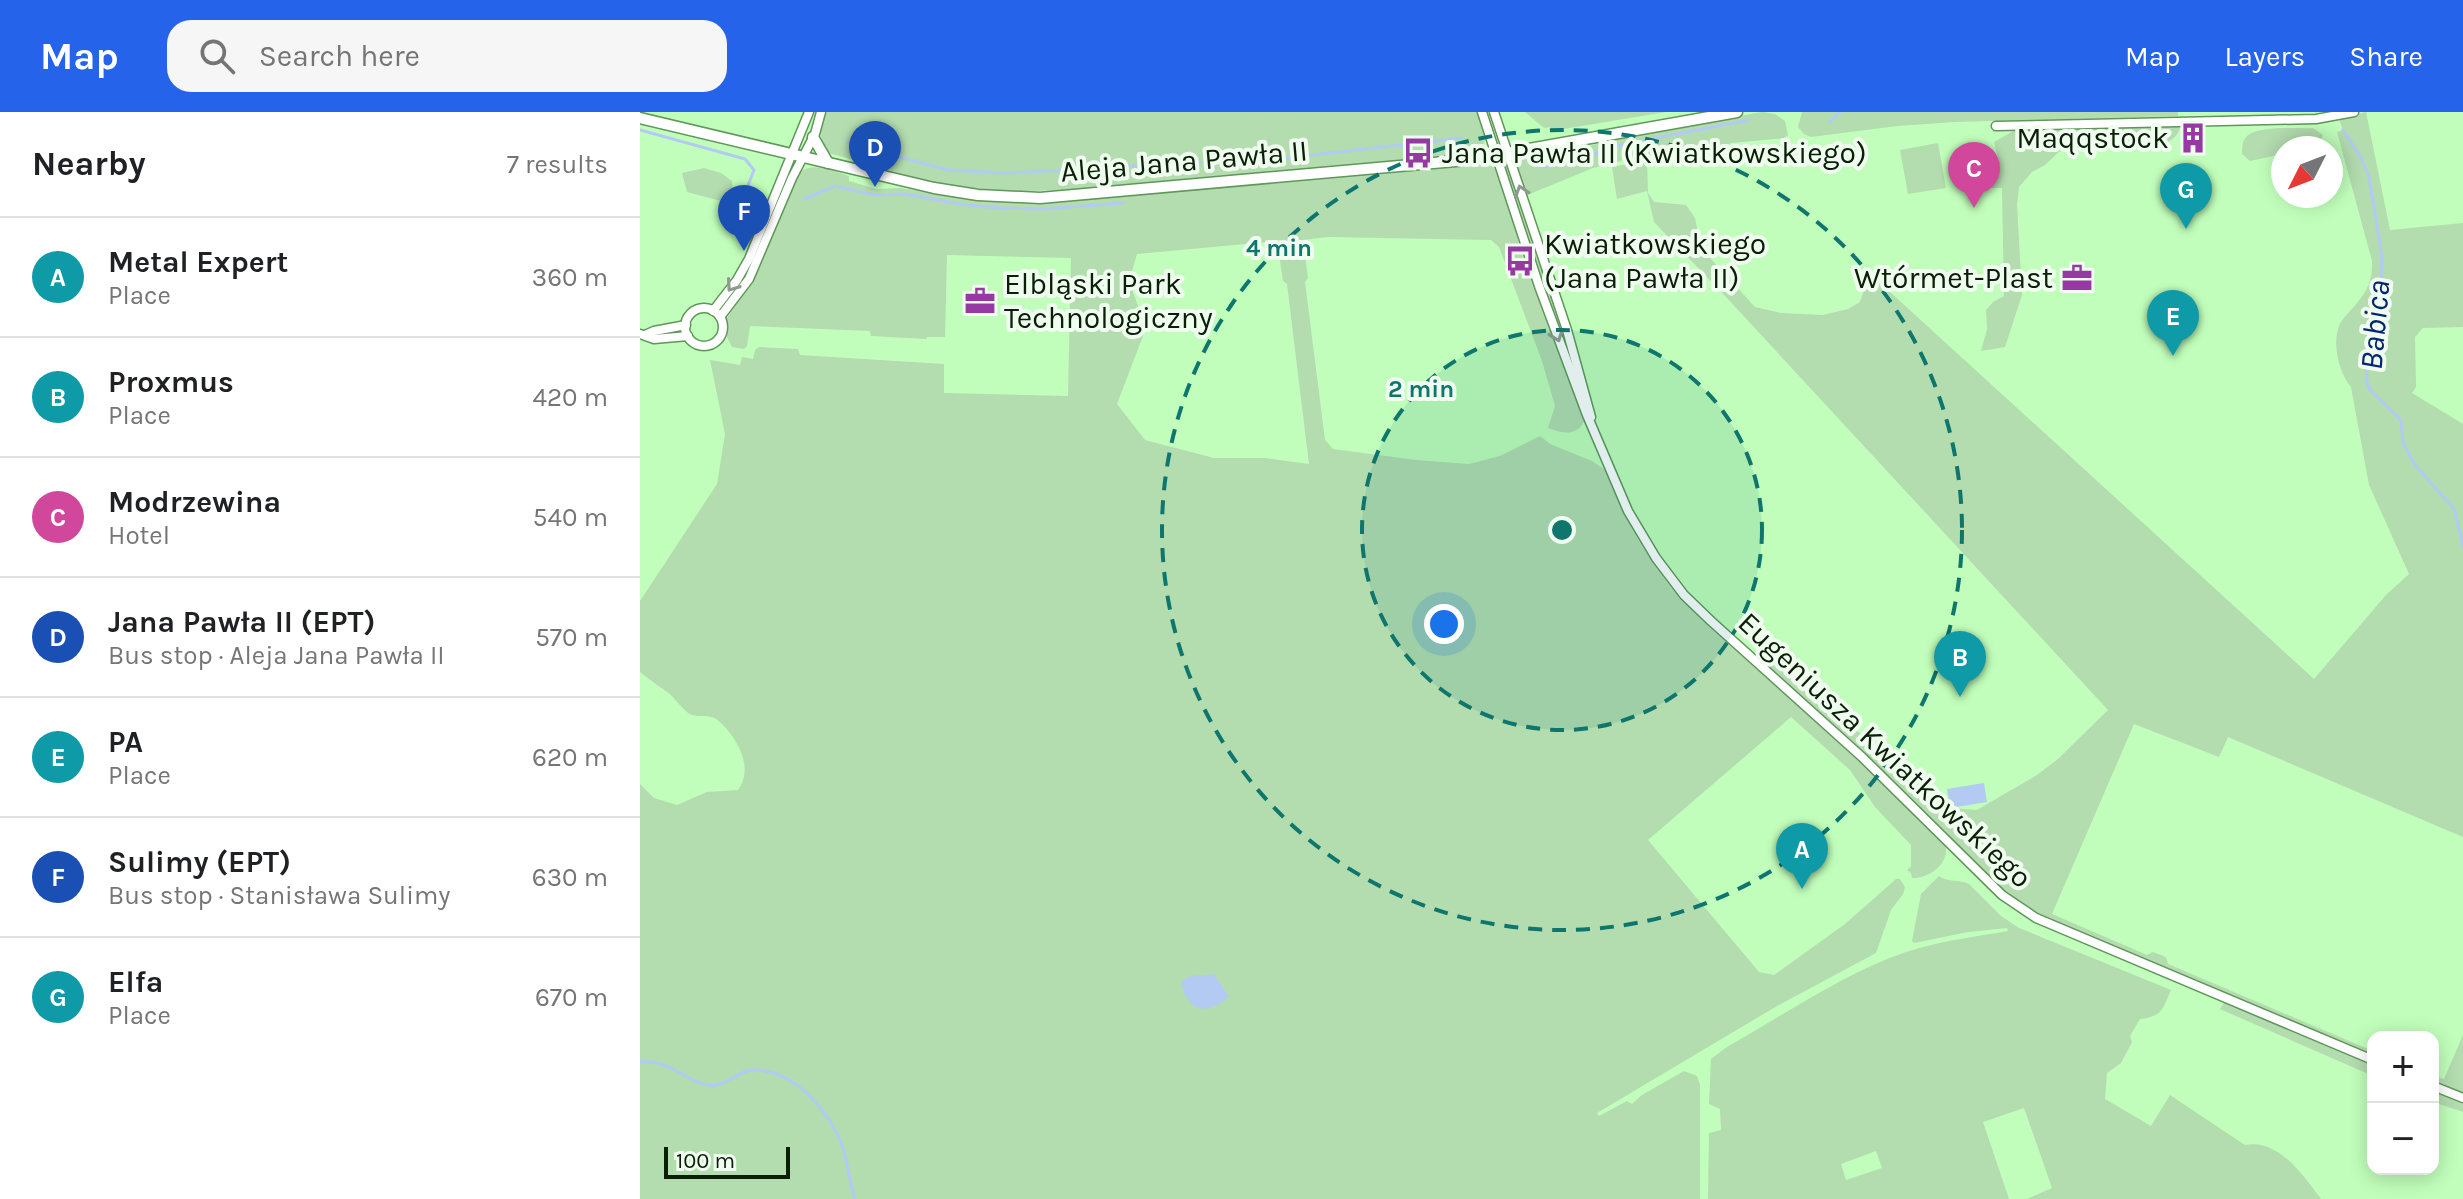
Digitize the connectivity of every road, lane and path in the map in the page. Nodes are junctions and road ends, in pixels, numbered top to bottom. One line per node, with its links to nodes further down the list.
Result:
1 (809, 112): 10 (street)
2 (821, 112): 9 (street)
3 (1482, 112): 12 (street, Eugeniusza Kwiatkowskiego)
4 (1494, 112): 11 (street, Eugeniusza Kwiatkowskiego)
5 (1737, 112): 11 (street, Aleja Jana Pawła II)
6 (2350, 113): 8 (street)
7 (640, 118): 10 (street, Aleja Jana Pawła II)
8 (1996, 126)
9 (813, 137): 13 (street); 14 (street)
10 (790, 154): 13 (street, Aleja Jana Pawła II); 15 (street, one-way to 15)
11 (1509, 154): 12 (street, Aleja Jana Pawła II); 19 (street, Eugeniusza Kwiatkowskiego, one-way to 11)
12 (1496, 156): 14 (street, Aleja Jana Pawła II); 19 (street, Eugeniusza Kwiatkowskiego, one-way to 19)
13 (804, 158): 14 (street, Aleja Jana Pawła II); 15 (street)
14 (828, 163)
15 (716, 314): 16 (street); 18 (street)
16 (686, 325): 17 (street); 18 (street)
17 (642, 334): 18 (street)
18 (688, 336)
19 (1592, 426): 20 (street, Eugeniusza Kwiatkowskiego)
20 (2367, 1057)
21 (2439, 1088): 22 (street)
22 (2463, 1098)

